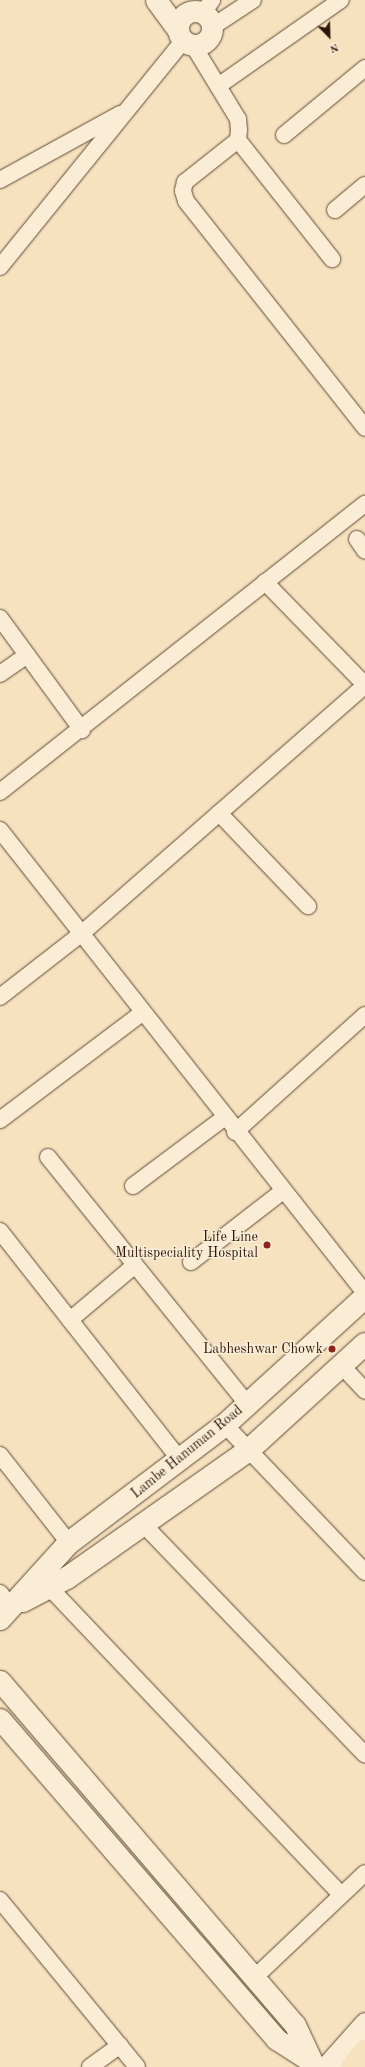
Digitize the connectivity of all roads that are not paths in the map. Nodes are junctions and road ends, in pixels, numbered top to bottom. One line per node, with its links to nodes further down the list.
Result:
1 (156, 0): 5 (street)
2 (253, 0): 4 (street)
3 (342, 0): 7 (street)
4 (199, 10): 5 (street); 5 (street)
5 (184, 39): 7 (street); 8 (street)
6 (365, 68): 9 (street)
7 (218, 86): 10 (street)
8 (126, 111): 11 (street); 15 (street)
9 (284, 135)
10 (238, 140): 14 (street); 16 (street)
11 (0, 180)
12 (365, 185): 13 (street)
13 (335, 210)
14 (332, 259)
15 (0, 267)
16 (365, 428)
17 (365, 504): 18 (street)
18 (265, 582): 22 (street); 23 (street)
19 (0, 618): 20 (street)
20 (27, 655): 21 (street); 23 (street)
21 (0, 674)
22 (365, 685): 25 (street)
23 (82, 730): 24 (street)
24 (1, 788)
25 (219, 813): 27 (street); 28 (street)
26 (0, 830): 28 (street)
27 (308, 906)
28 (81, 934): 29 (street); 30 (street)
29 (0, 997)
30 (142, 1013): 32 (street); 33 (street)
31 (365, 1015): 34 (street)
32 (224, 1118): 34 (street); 36 (street)
33 (0, 1120)
34 (235, 1132): 37 (street)
35 (48, 1157): 40 (street)
36 (133, 1186)
37 (282, 1191): 39 (street); 41 (street)
38 (0, 1231): 43 (street)
39 (191, 1262)
40 (135, 1265): 43 (street); 47 (street)
41 (365, 1293)
42 (365, 1297): 47 (main road, Lambe Hanuman Road)
43 (70, 1320): 51 (street)
44 (365, 1344): 45 (main road, Lambe Hanuman Road)
45 (342, 1366): 46 (street); 49 (main road, Lambe Hanuman Road)
46 (365, 1391)
47 (247, 1404): 48 (main road, Lambe Hanuman Road)
48 (225, 1425): 49 (street); 51 (main road, Lambe Hanuman Road)
49 (249, 1450): 52 (main road, Lambe Hanuman Road); 54 (street)
50 (0, 1455): 53 (street)
51 (180, 1460): 53 (main road, Lambe Hanuman Road)
52 (143, 1524): 55 (main road, Lambe Hanuman Road); 59 (street)
53 (69, 1543): 56 (main road, Lambe Hanuman Road)
54 (365, 1572)
55 (49, 1587): 56 (main road, Lambe Hanuman Road); 61 (street)
56 (4, 1606)
57 (0, 1681): 63 (street)
58 (0, 1719): 67 (street)
59 (361, 1744)
60 (365, 1873): 61 (street)
61 (341, 1895): 63 (street)
62 (0, 1900): 65 (street)
63 (255, 1977): 67 (street)
64 (365, 2023): 67 (street)
65 (120, 2045): 68 (street); 69 (street)
66 (365, 2051): 70 (main road)
67 (318, 2065)
68 (90, 2067)
69 (137, 2067)
70 (352, 2067)

